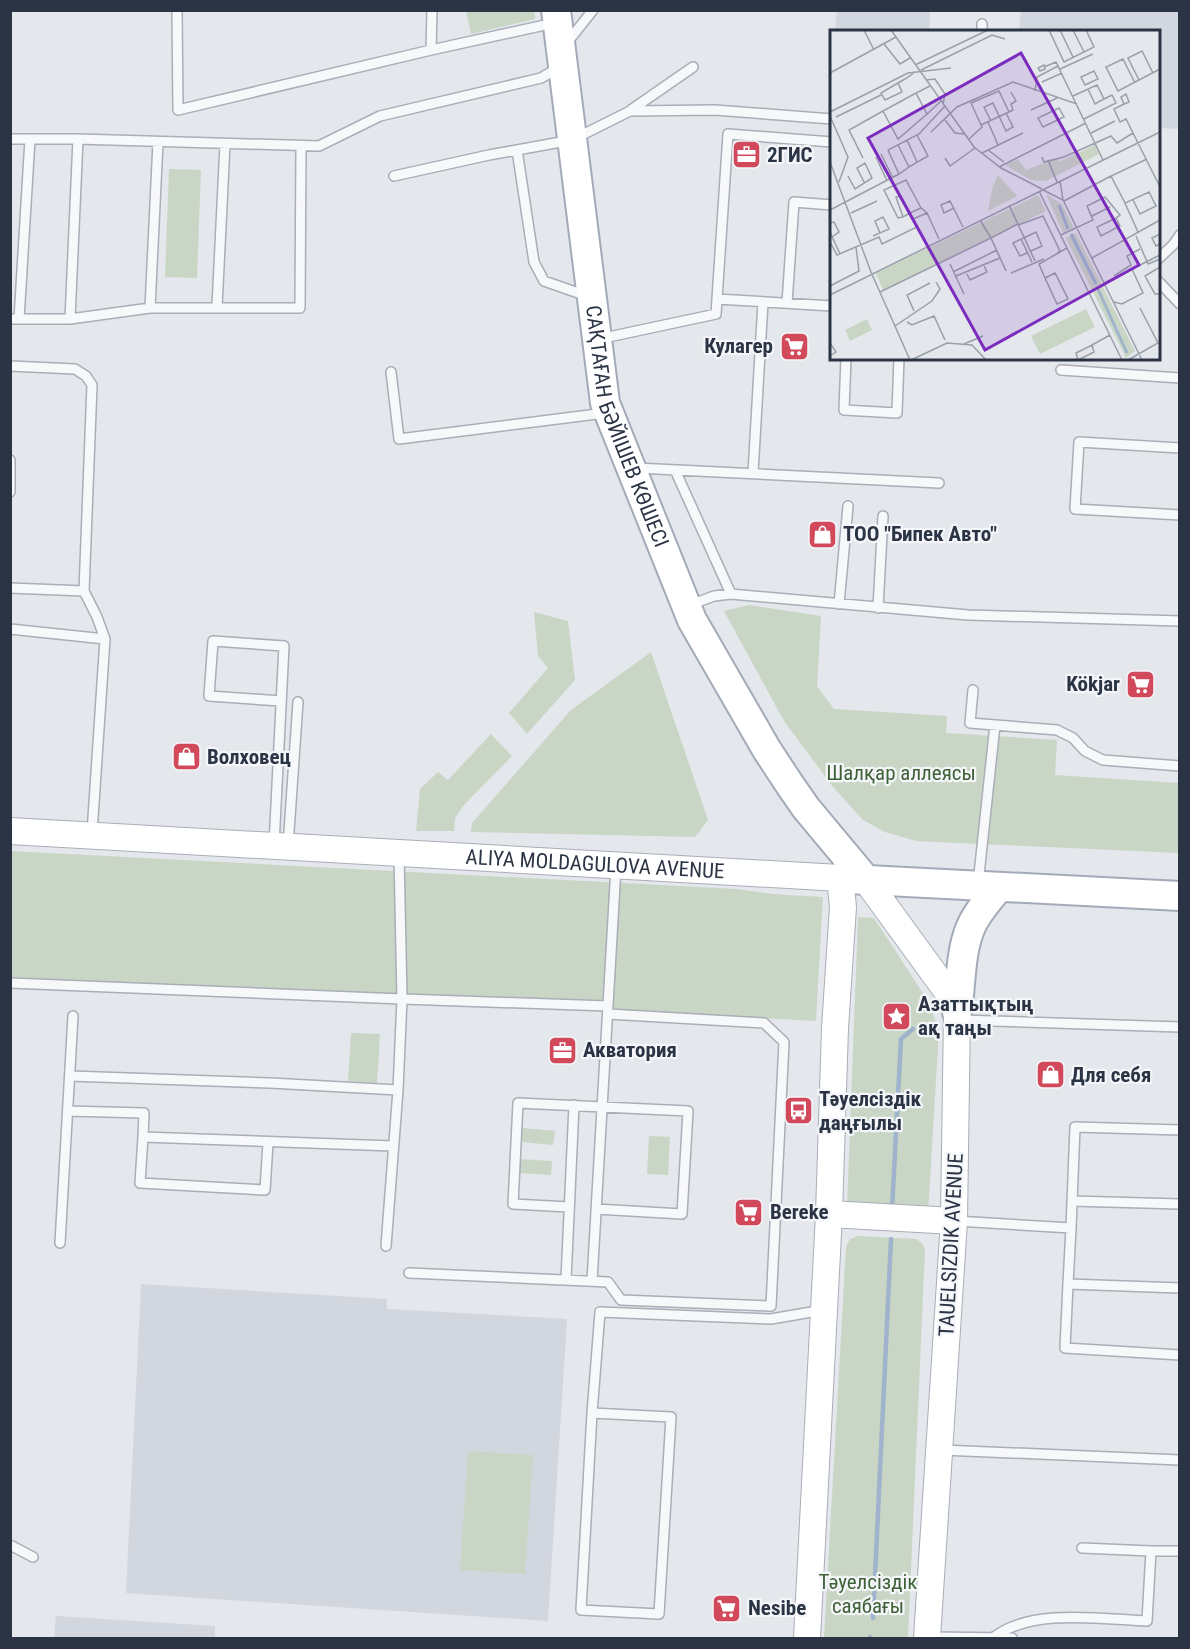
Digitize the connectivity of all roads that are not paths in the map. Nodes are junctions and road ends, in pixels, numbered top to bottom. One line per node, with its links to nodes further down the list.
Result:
1 (177, 10): 5 (lane)
2 (432, 10): 5 (lane)
3 (593, 10): 4 (lane)
4 (559, 37): 5 (lane); 12 (main road, САҚТАҒАН БӘЙІШЕВ КӨШЕСІ); 16 (lane)
5 (431, 50)
6 (693, 67): 7 (lane)
7 (630, 111): 8 (lane); 12 (lane)
8 (830, 119)
9 (10, 139): 10 (lane)
10 (30, 139): 11 (lane); 31 (lane)
11 (78, 139): 13 (lane); 32 (lane)
12 (572, 140): 17 (lane); 23 (main road, САҚТАҒАН БӘЙІШЕВ КӨШЕСІ)
13 (158, 142): 15 (lane); 30 (lane)
14 (830, 142): 24 (lane)
15 (225, 144): 16 (lane); 29 (lane)
16 (301, 146): 29 (lane)
17 (518, 150): 18 (lane); 23 (lane)
18 (394, 176)
19 (830, 205): 26 (lane)
20 (1179, 235): 21 (lane)
21 (1160, 257)
22 (1160, 283): 27 (lane)
23 (591, 297): 33 (main road, САҚТАҒАН БӘЙІШЕВ КӨШЕСІ)
24 (717, 299): 25 (lane); 33 (lane)
25 (763, 302): 26 (lane); 45 (lane)
26 (787, 303): 28 (lane)
27 (1179, 304)
28 (830, 306)
29 (217, 307): 30 (lane)
30 (150, 308): 32 (lane)
31 (15, 319): 32 (lane)
32 (70, 319)
33 (597, 339): 40 (main road, САҚТАҒАН БӘЙІШЕВ КӨШЕСІ)
34 (846, 360): 35 (lane)
35 (899, 360)
36 (10, 366): 52 (lane)
37 (1061, 370): 39 (lane)
38 (391, 372): 40 (lane)
39 (1179, 378)
40 (609, 412): 43 (main road, САҚТАҒАН БӘЙІШЕВ КӨШЕСІ)
41 (1179, 448): 49 (lane)
42 (10, 460): 47 (lane)
43 (630, 467): 44 (lane); 55 (main road, САҚТАҒАН БӘЙІШЕВ КӨШЕСІ)
44 (675, 470): 45 (lane); 53 (lane)
45 (753, 473): 46 (lane)
46 (939, 483)
47 (10, 492)
48 (848, 506): 54 (lane)
49 (1179, 515)
50 (884, 516): 56 (lane)
51 (10, 588): 52 (lane)
52 (84, 591): 59 (lane)
53 (731, 594): 54 (lane); 55 (lane)
54 (839, 604): 56 (lane)
55 (685, 607): 70 (main road, САҚТАҒАН БӘЙІШЕВ КӨШЕСІ)
56 (878, 608): 57 (lane)
57 (1179, 621)
58 (10, 629): 59 (lane)
59 (105, 639): 66 (lane)
60 (973, 690): 63 (lane)
61 (281, 701): 61 (lane); 67 (lane)
62 (298, 702): 67 (lane)
63 (995, 725): 64 (lane); 71 (lane)
64 (1179, 766)
65 (10, 831): 66 (street, ALIYA MOLDAGULOVA AVENUE)
66 (92, 836): 67 (street, ALIYA MOLDAGULOVA AVENUE)
67 (281, 845): 68 (street, ALIYA MOLDAGULOVA AVENUE)
68 (399, 852): 69 (street, ALIYA MOLDAGULOVA AVENUE); 74 (lane)
69 (616, 865): 70 (street, ALIYA MOLDAGULOVA AVENUE); 75 (lane)
70 (853, 879): 71 (main road, ALIYA MOLDAGULOVA AVENUE); 77 (street, TAUELSIZDIK AVENUE); 92 (street)
71 (988, 886): 72 (main road, ALIYA MOLDAGULOVA AVENUE); 77 (main road)
72 (1179, 896)
73 (10, 982): 74 (lane)
74 (402, 999): 75 (lane); 80 (lane)
75 (608, 1010): 82 (lane); 102 (lane)
76 (73, 1016): 79 (lane)
77 (957, 1016): 78 (lane); 93 (street, TAUELSIZDIK AVENUE)
78 (1179, 1027)
79 (70, 1076): 80 (lane); 83 (lane)
80 (398, 1090): 87 (lane)
81 (574, 1105): 82 (lane); 90 (lane); 90 (lane)
82 (601, 1106): 91 (lane); 91 (lane)
83 (68, 1111): 85 (lane); 95 (lane)
84 (1179, 1130): 88 (lane)
85 (143, 1137): 86 (lane); 86 (lane)
86 (268, 1143): 87 (lane)
87 (393, 1146): 96 (lane)
88 (1072, 1201): 89 (lane); 94 (lane)
89 (1179, 1204)
90 (569, 1207): 98 (lane)
91 (596, 1209): 99 (lane)
92 (829, 1214): 93 (street); 103 (street)
93 (954, 1221): 94 (lane); 107 (street, TAUELSIZDIK AVENUE)
94 (1071, 1228): 100 (lane)
95 (60, 1243)
96 (386, 1246)
97 (409, 1273): 98 (lane)
98 (566, 1280): 99 (lane)
99 (592, 1281): 102 (lane)
100 (1068, 1284): 101 (lane); 105 (lane)
101 (1179, 1288)
102 (771, 1306): 104 (lane)
103 (823, 1310): 104 (lane); 115 (street)
104 (771, 1319): 106 (lane)
105 (1179, 1355)
106 (592, 1413): 106 (lane)
107 (940, 1450): 108 (lane); 116 (street, TAUELSIZDIK AVENUE)
108 (1179, 1460)
109 (10, 1545): 113 (lane)
110 (1082, 1548): 111 (lane)
111 (1151, 1551): 112 (lane); 114 (lane)
112 (1179, 1551)
113 (33, 1557)
114 (994, 1637): 116 (lane); 117 (lane)
115 (807, 1638)
116 (927, 1638)
117 (1012, 1638)

